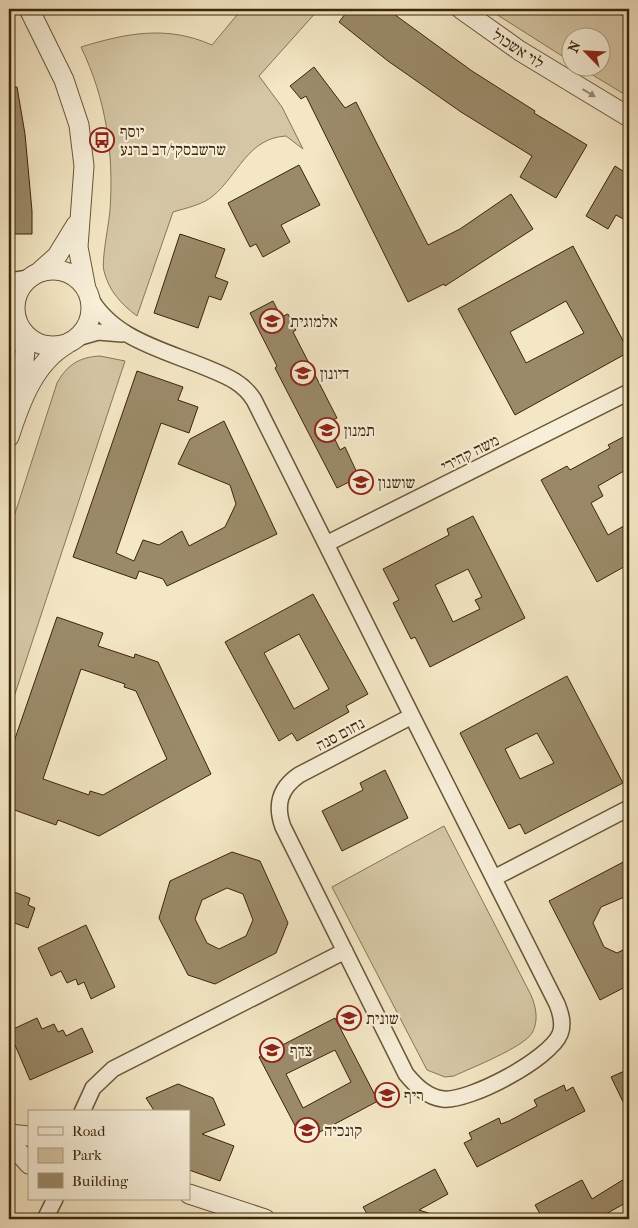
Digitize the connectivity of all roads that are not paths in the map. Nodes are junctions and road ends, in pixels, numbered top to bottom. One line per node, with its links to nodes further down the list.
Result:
1 (29, 9): 4 (street)
2 (460, 9): 3 (street, לוי אשכול, one-way to 3)
3 (629, 117)
4 (79, 217): 5 (street); 7 (street)
5 (32, 277): 6 (street); 7 (street); 8 (street)
6 (9, 281)
7 (87, 292): 9 (street); 10 (street)
8 (15, 317): 10 (street); 12 (street)
9 (128, 335): 10 (street); 14 (street)
10 (72, 341): 12 (street)
11 (629, 392): 14 (street, משה קהירי)
12 (19, 406): 13 (street)
13 (9, 437)
14 (326, 544): 15 (street)
15 (412, 716): 17 (street, נחום סנה); 18 (street, נחום סנה)
16 (629, 808): 17 (street)
17 (494, 878): 18 (street, נחום סנה)
18 (345, 951): 19 (street)
19 (82, 1108)
20 (9, 1134): 21 (street)
21 (28, 1136)
22 (9, 1141): 23 (street)
23 (28, 1163)
24 (190, 1194): 28 (street)
25 (43, 1200): 27 (street)
26 (54, 1200): 27 (street)
27 (45, 1219)
28 (265, 1219)

